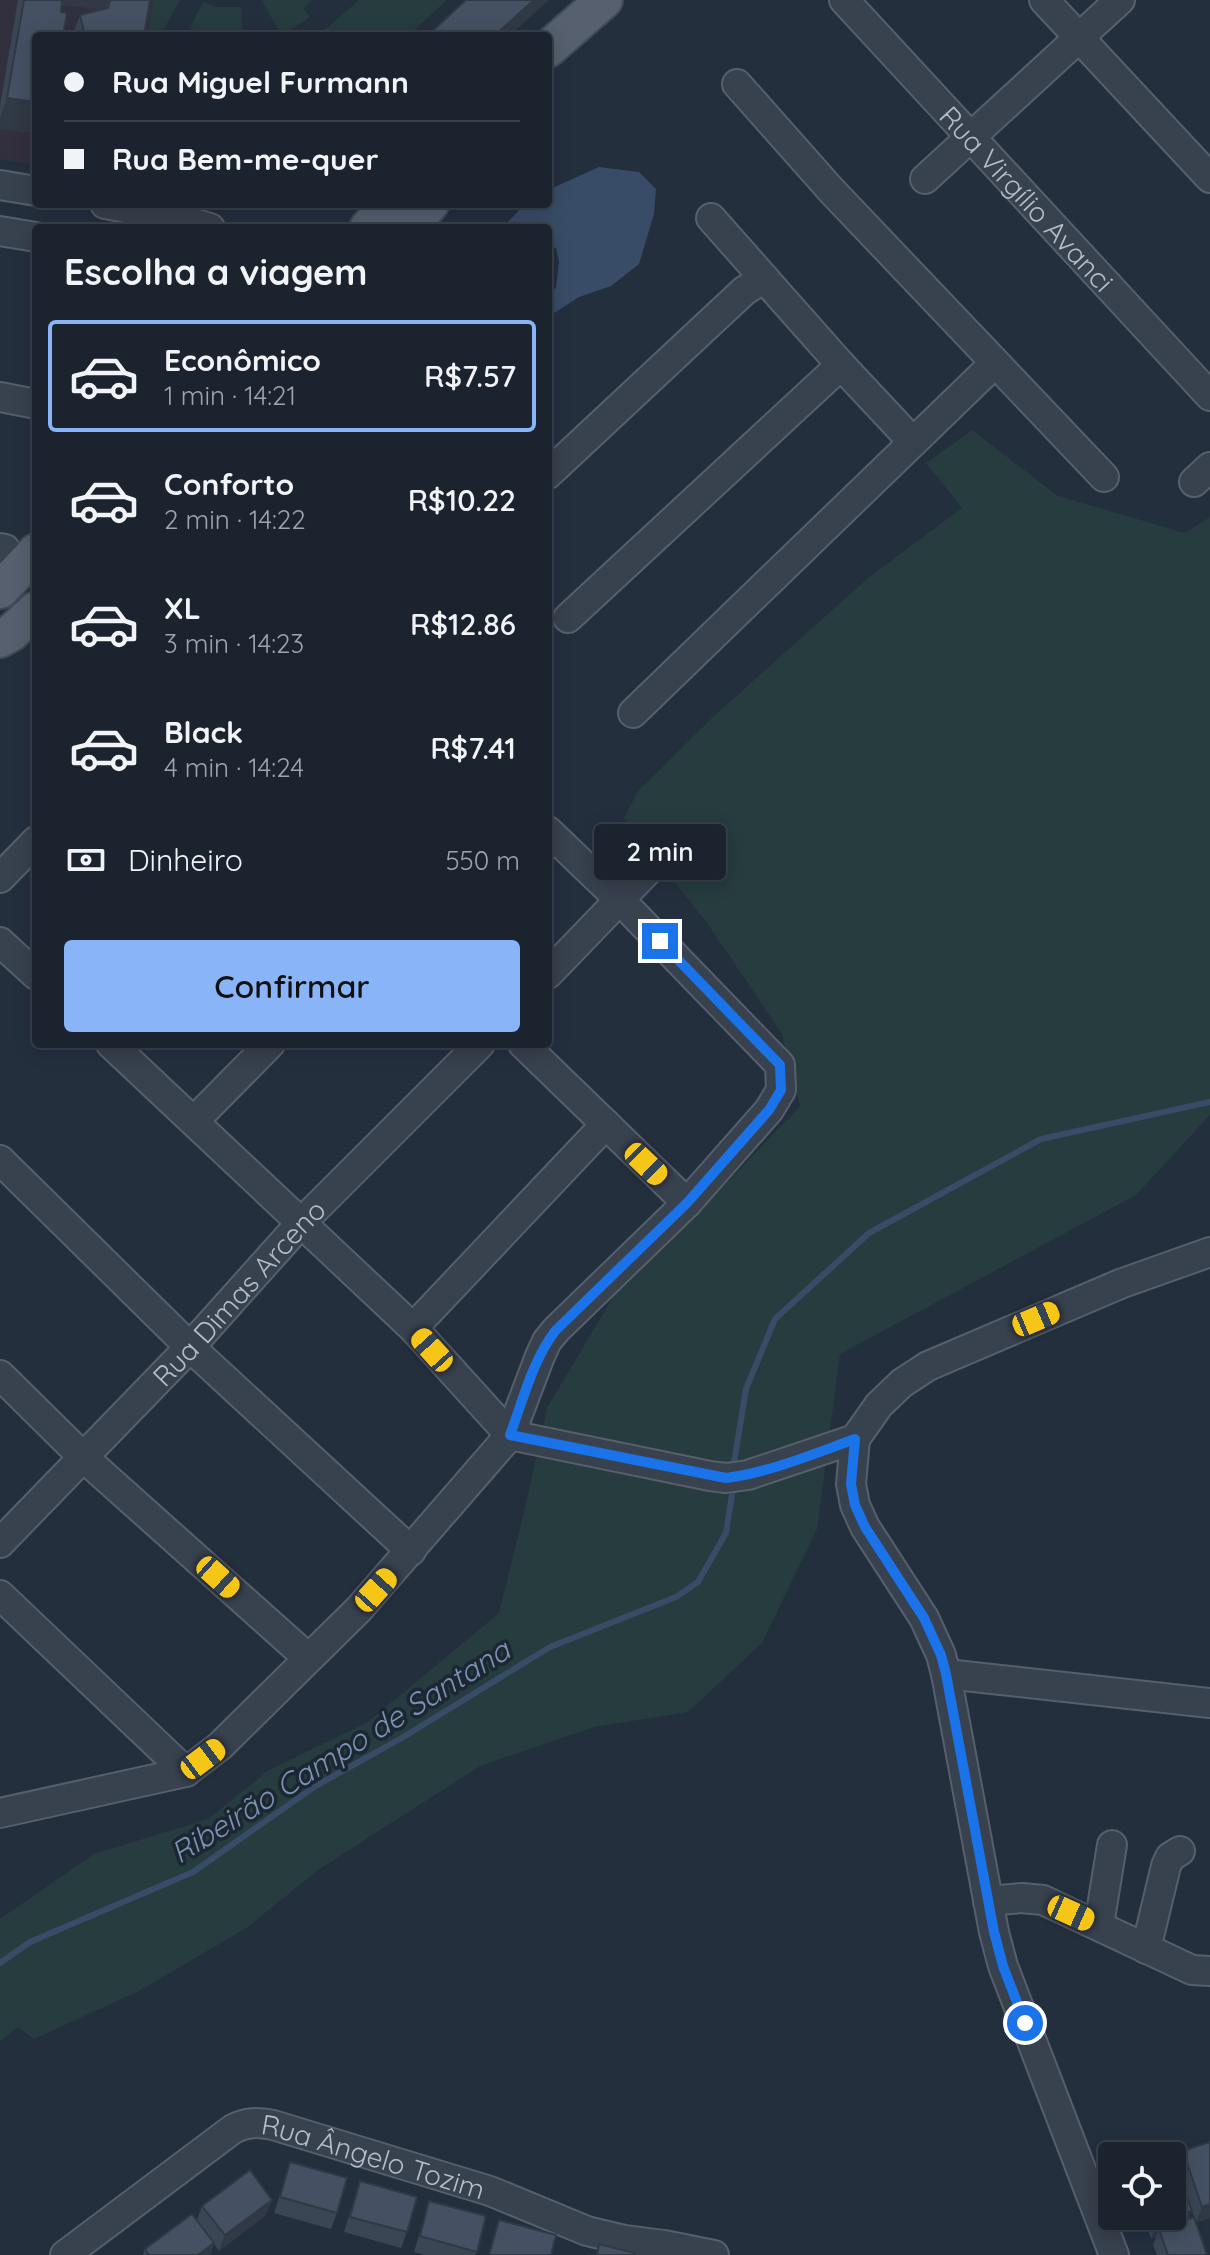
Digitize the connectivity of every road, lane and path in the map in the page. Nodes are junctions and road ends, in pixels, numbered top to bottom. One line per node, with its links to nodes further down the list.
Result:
1 (604, 0): 6 (main road)
2 (844, 0): 8 (street, Rua Virgílio Avanci)
3 (1044, 0): 5 (street)
4 (1120, 0): 5 (street)
5 (1079, 38): 8 (street); 9 (street)
6 (552, 46)
7 (737, 84): 23 (street)
8 (971, 138): 10 (street); 25 (street, Rua Virgílio Avanci)
9 (1210, 178)
10 (925, 179)
11 (0, 185): 12 (street)
12 (32, 190)
13 (126, 208): 17 (street)
14 (387, 208): 18 (main road)
15 (426, 208): 19 (main road)
16 (711, 218): 22 (street)
17 (196, 224)
18 (372, 224)
19 (412, 224)
20 (0, 231): 21 (street)
21 (32, 236)
22 (764, 278): 24 (street); 29 (street)
23 (995, 363): 28 (street); 30 (street)
24 (841, 365): 28 (street); 33 (street)
25 (1210, 396)
26 (0, 397): 27 (street)
27 (32, 403)
28 (913, 442): 34 (street)
29 (552, 470)
30 (1104, 477)
31 (14, 550): 32 (main road)
32 (0, 590)
33 (568, 618)
34 (633, 713)
35 (552, 835): 39 (street)
36 (32, 845): 38 (street)
37 (653, 865): 39 (street)
38 (0, 878)
39 (620, 900): 41 (street); 50 (street)
40 (0, 942): 42 (street)
41 (552, 970)
42 (32, 971)
43 (115, 1048): 47 (street)
44 (266, 1048): 47 (street)
45 (476, 1048): 51 (street, Rua Dimas Arceno)
46 (527, 1048): 48 (street)
47 (194, 1121): 51 (street)
48 (606, 1124): 50 (street); 53 (street)
49 (0, 1160): 54 (street)
50 (687, 1203): 56 (street)
51 (301, 1223): 53 (street); 54 (street, Rua Dimas Arceno)
52 (1210, 1252): 57 (street)
53 (413, 1328): 56 (street)
54 (190, 1347): 58 (street, Rua Dimas Arceno); 60 (street)
55 (0, 1375): 58 (street)
56 (510, 1435): 57 (street); 60 (street)
57 (855, 1439): 63 (street)
58 (83, 1457): 59 (street, Rua Dimas Arceno); 62 (street)
59 (0, 1543)
60 (411, 1551): 62 (street)
61 (0, 1595): 65 (street)
62 (308, 1658): 65 (street)
63 (946, 1674): 64 (street); 69 (street)
64 (1210, 1703)
65 (186, 1772): 66 (street)
66 (0, 1813)
67 (1112, 1845): 70 (street)
68 (1180, 1851): 71 (street)
69 (988, 1901): 70 (street); 73 (street)
70 (1099, 1925): 71 (street)
71 (1146, 1949): 72 (street)
72 (1210, 1971)
73 (1098, 2212)
74 (1100, 2230): 78 (street)
75 (1105, 2230): 79 (street)
76 (65, 2255): 77 (street, Rua Ângelo Tozim)
77 (714, 2255)
78 (1096, 2255)
79 (1114, 2255)

